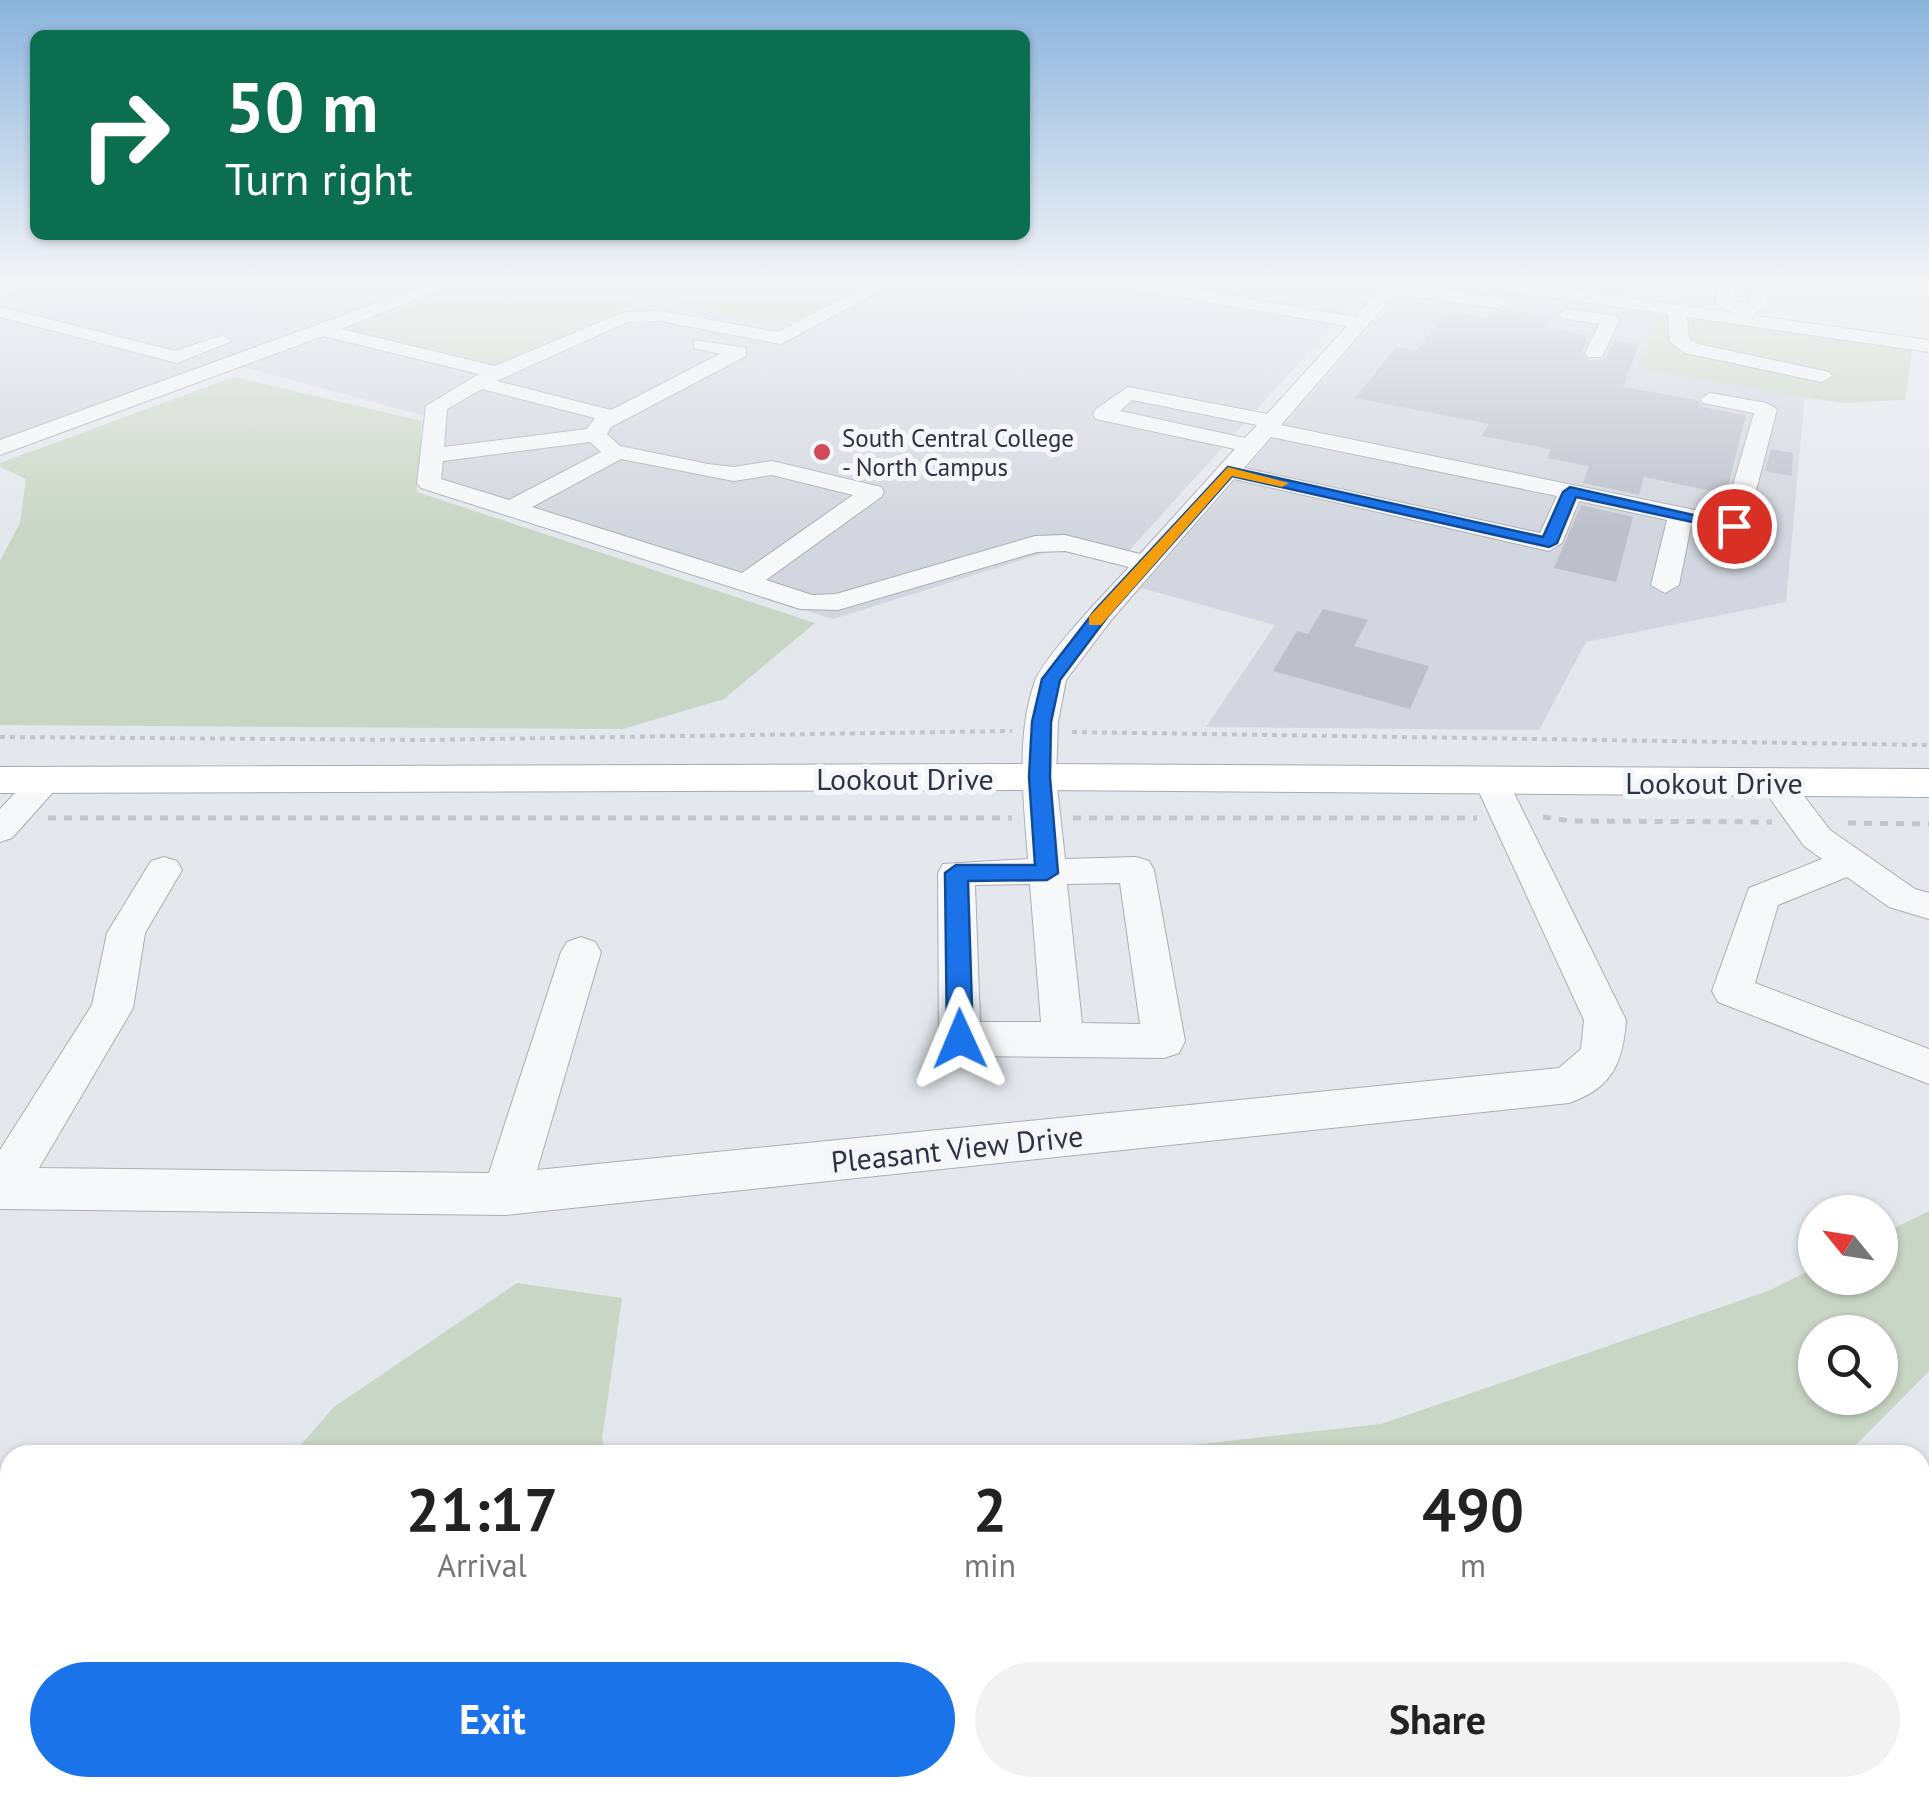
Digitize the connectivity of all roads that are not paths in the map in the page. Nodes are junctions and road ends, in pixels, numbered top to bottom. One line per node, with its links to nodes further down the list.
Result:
1 (159, 364): 12 (street)
2 (203, 364): 9 (street)
3 (229, 364): 9 (street)
4 (445, 364): 11 (street)
5 (517, 364): 11 (street)
6 (717, 364): 14 (street)
7 (1323, 364): 15 (street)
8 (1761, 364): 10 (street)
9 (218, 368): 12 (street)
10 (1822, 376)
11 (488, 377): 14 (street); 20 (street)
12 (177, 383): 18 (street)
13 (1710, 399): 26 (street)
14 (614, 417): 17 (street)
15 (1268, 427): 15 (street); 16 (street); 22 (street)
16 (1319, 429): 21 (street); 23 (street)
17 (595, 435): 19 (street); 20 (street)
18 (0, 448)
19 (618, 452): 25 (street); 29 (street)
20 (432, 455): 25 (street)
21 (1456, 468): 24 (street); 27 (street)
22 (1228, 471): 23 (street); 28 (street)
23 (1277, 482): 27 (street)
24 (1570, 492): 26 (street); 27 (street)
25 (511, 509): 29 (street)
26 (1681, 515): 30 (street)
27 (1430, 516)
28 (1146, 564): 29 (street); 33 (street)
29 (744, 582)
30 (1665, 585)
31 (1776, 783): 32 (main road, Lookout Drive); 34 (main road, Lookout Drive); 36 (street)
32 (1929, 783)
33 (1042, 798): 34 (main road, Lookout Drive); 35 (main road, Lookout Drive); 38 (street)
34 (1500, 799): 44 (street, Pleasant View Drive)
35 (3, 810)
36 (1851, 862): 39 (street); 42 (street)
37 (164, 870): 43 (street)
38 (1047, 873): 41 (street); 41 (street); 41 (street)
39 (1929, 906)
40 (581, 952): 44 (street)
41 (1062, 1039)
42 (1929, 1067)
43 (1, 1188): 44 (street, Pleasant View Drive)
44 (506, 1194)

